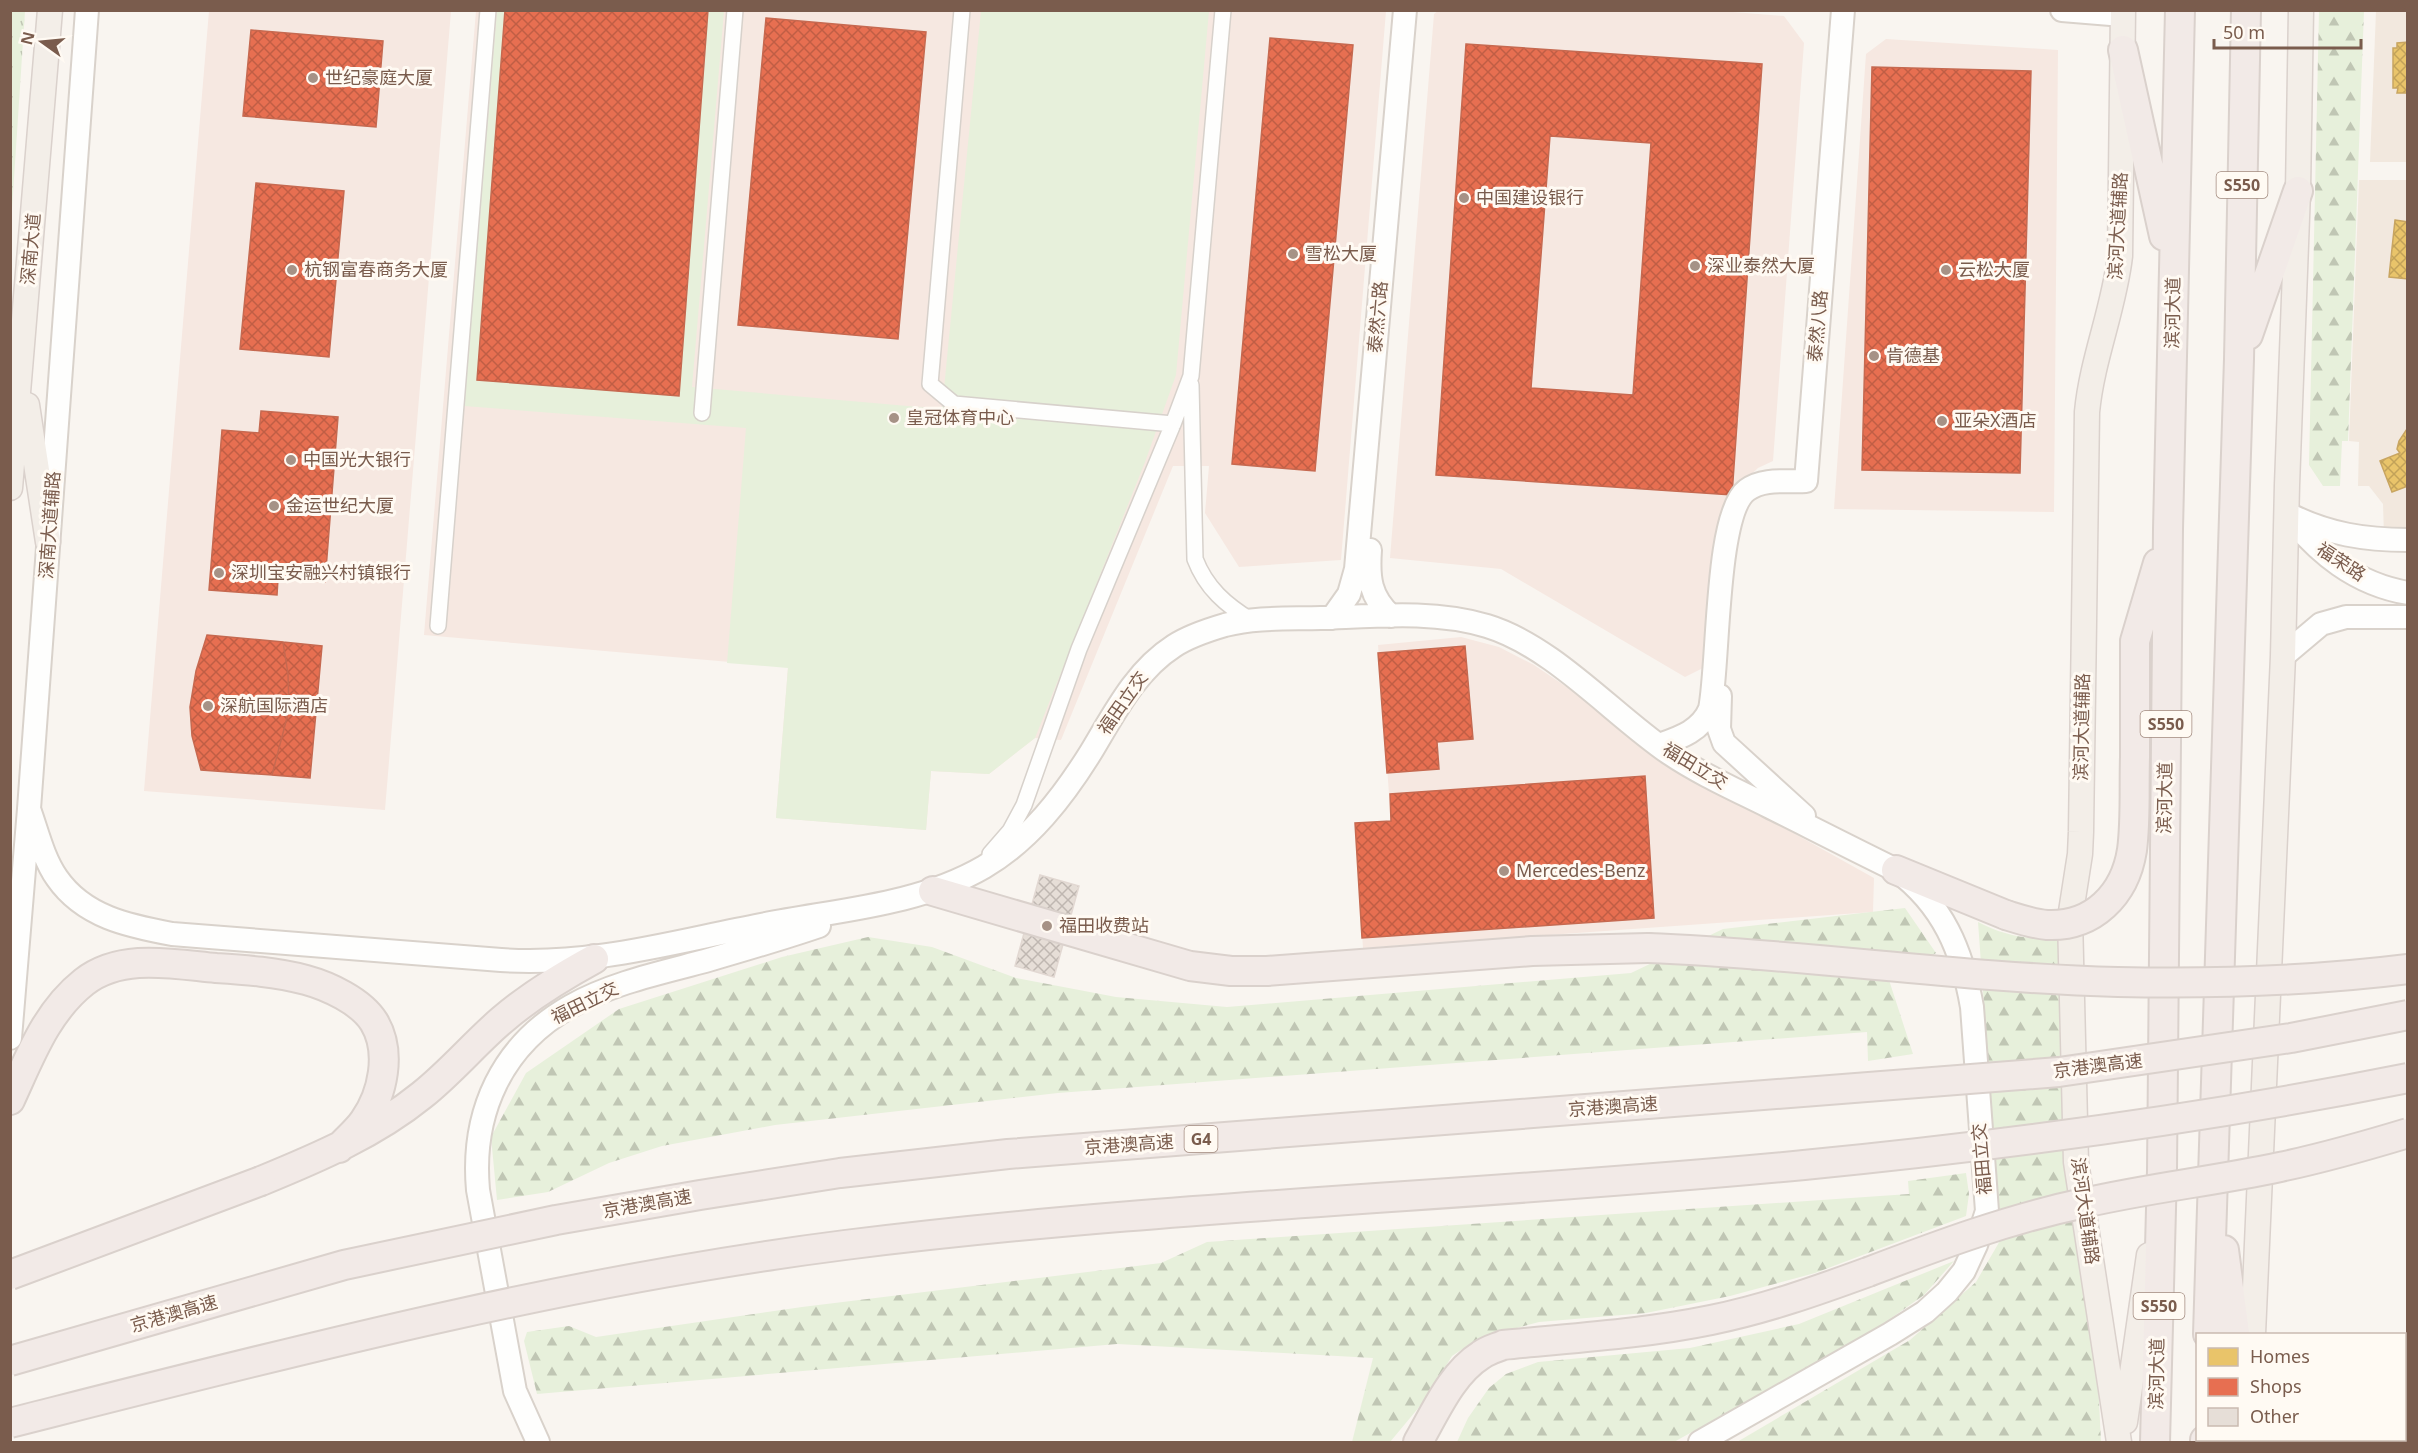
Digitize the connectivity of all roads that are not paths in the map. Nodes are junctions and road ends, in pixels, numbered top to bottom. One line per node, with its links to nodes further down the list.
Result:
1 (50, 10): 19 (main road, 深南大道)
2 (87, 10): 28 (street, 深南大道辅路)
3 (488, 10): 34 (street)
4 (735, 10): 21 (street)
5 (962, 10): 22 (street)
6 (1223, 10): 20 (street)
7 (1405, 10): 31 (street, 泰然六路)
8 (1416, 10): 30 (street, 泰然六路)
9 (1843, 10): 25 (street, 泰然八路)
10 (2062, 10): 14 (street)
11 (2180, 10): 17 (highway, 滨河大道 / S550)
12 (2246, 10): 18 (highway, S550)
13 (2301, 10): 16 (main road)
14 (2123, 13): 15 (main road, 滨河大道辅路)
15 (2123, 50): 17 (highway); 62 (main road, 滨河大道辅路)
16 (2298, 191): 18 (highway); 24 (main road)
17 (2174, 278): 26 (highway, 滨河大道 / S550)
18 (2239, 359): 51 (highway, S550)
19 (21, 371): 23 (main road, 深南大道); 28 (main road)
20 (1191, 376): 22 (street); 33 (street)
21 (702, 413)
22 (1173, 424): 40 (street)
23 (10, 488)
24 (2286, 513): 27 (street); 29 (street, 福荣路); 35 (main road)
25 (1732, 514): 36 (street, 泰然八路); 38 (street)
26 (2168, 530): 39 (highway, bridge); 52 (highway, 滨河大道 / S550)
27 (2408, 540)
28 (48, 542): 37 (street, 深南大道辅路)
29 (2408, 593)
30 (1391, 616): 31 (street, 福田立交); 36 (street, 福田立交)
31 (1332, 618): 33 (street, 福田立交)
32 (2408, 618): 35 (street)
33 (1252, 621): 40 (street, 福田立交)
34 (438, 626)
35 (2283, 656): 56 (main road)
36 (1659, 745): 38 (street, 福田立交)
37 (29, 809): 43 (street, 福田立交); 46 (street, 深南大道辅路)
38 (1822, 833): 39 (street, 福田立交)
39 (1896, 870): 61 (street, 福田立交)
40 (963, 878): 41 (street, 福田立交)
41 (933, 891): 42 (street, 福田立交); 44 (highway, bridge)
42 (882, 903): 43 (street, 福田立交); 59 (street, 福田立交)
43 (594, 959): 50 (highway)
44 (2408, 969)
45 (2408, 1015): 57 (highway, 京港澳高速 / G4, bridge)
46 (10, 1038)
47 (2408, 1078): 58 (highway, bridge)
48 (10, 1100): 50 (highway)
49 (2408, 1133): 60 (highway, bridge)
50 (339, 1148): 53 (highway, bridge)
51 (2212, 1163): 54 (highway, S550); 55 (highway)
52 (2162, 1170): 62 (main road, 滨河大道辅路); 63 (highway, 滨河大道 / S550)
53 (10, 1275)
54 (2208, 1333)
55 (2235, 1333)
56 (2253, 1333)
57 (10, 1361)
58 (10, 1424)
59 (538, 1443)
60 (1418, 1443)
61 (1700, 1443)
62 (2121, 1443)
63 (2155, 1443)

